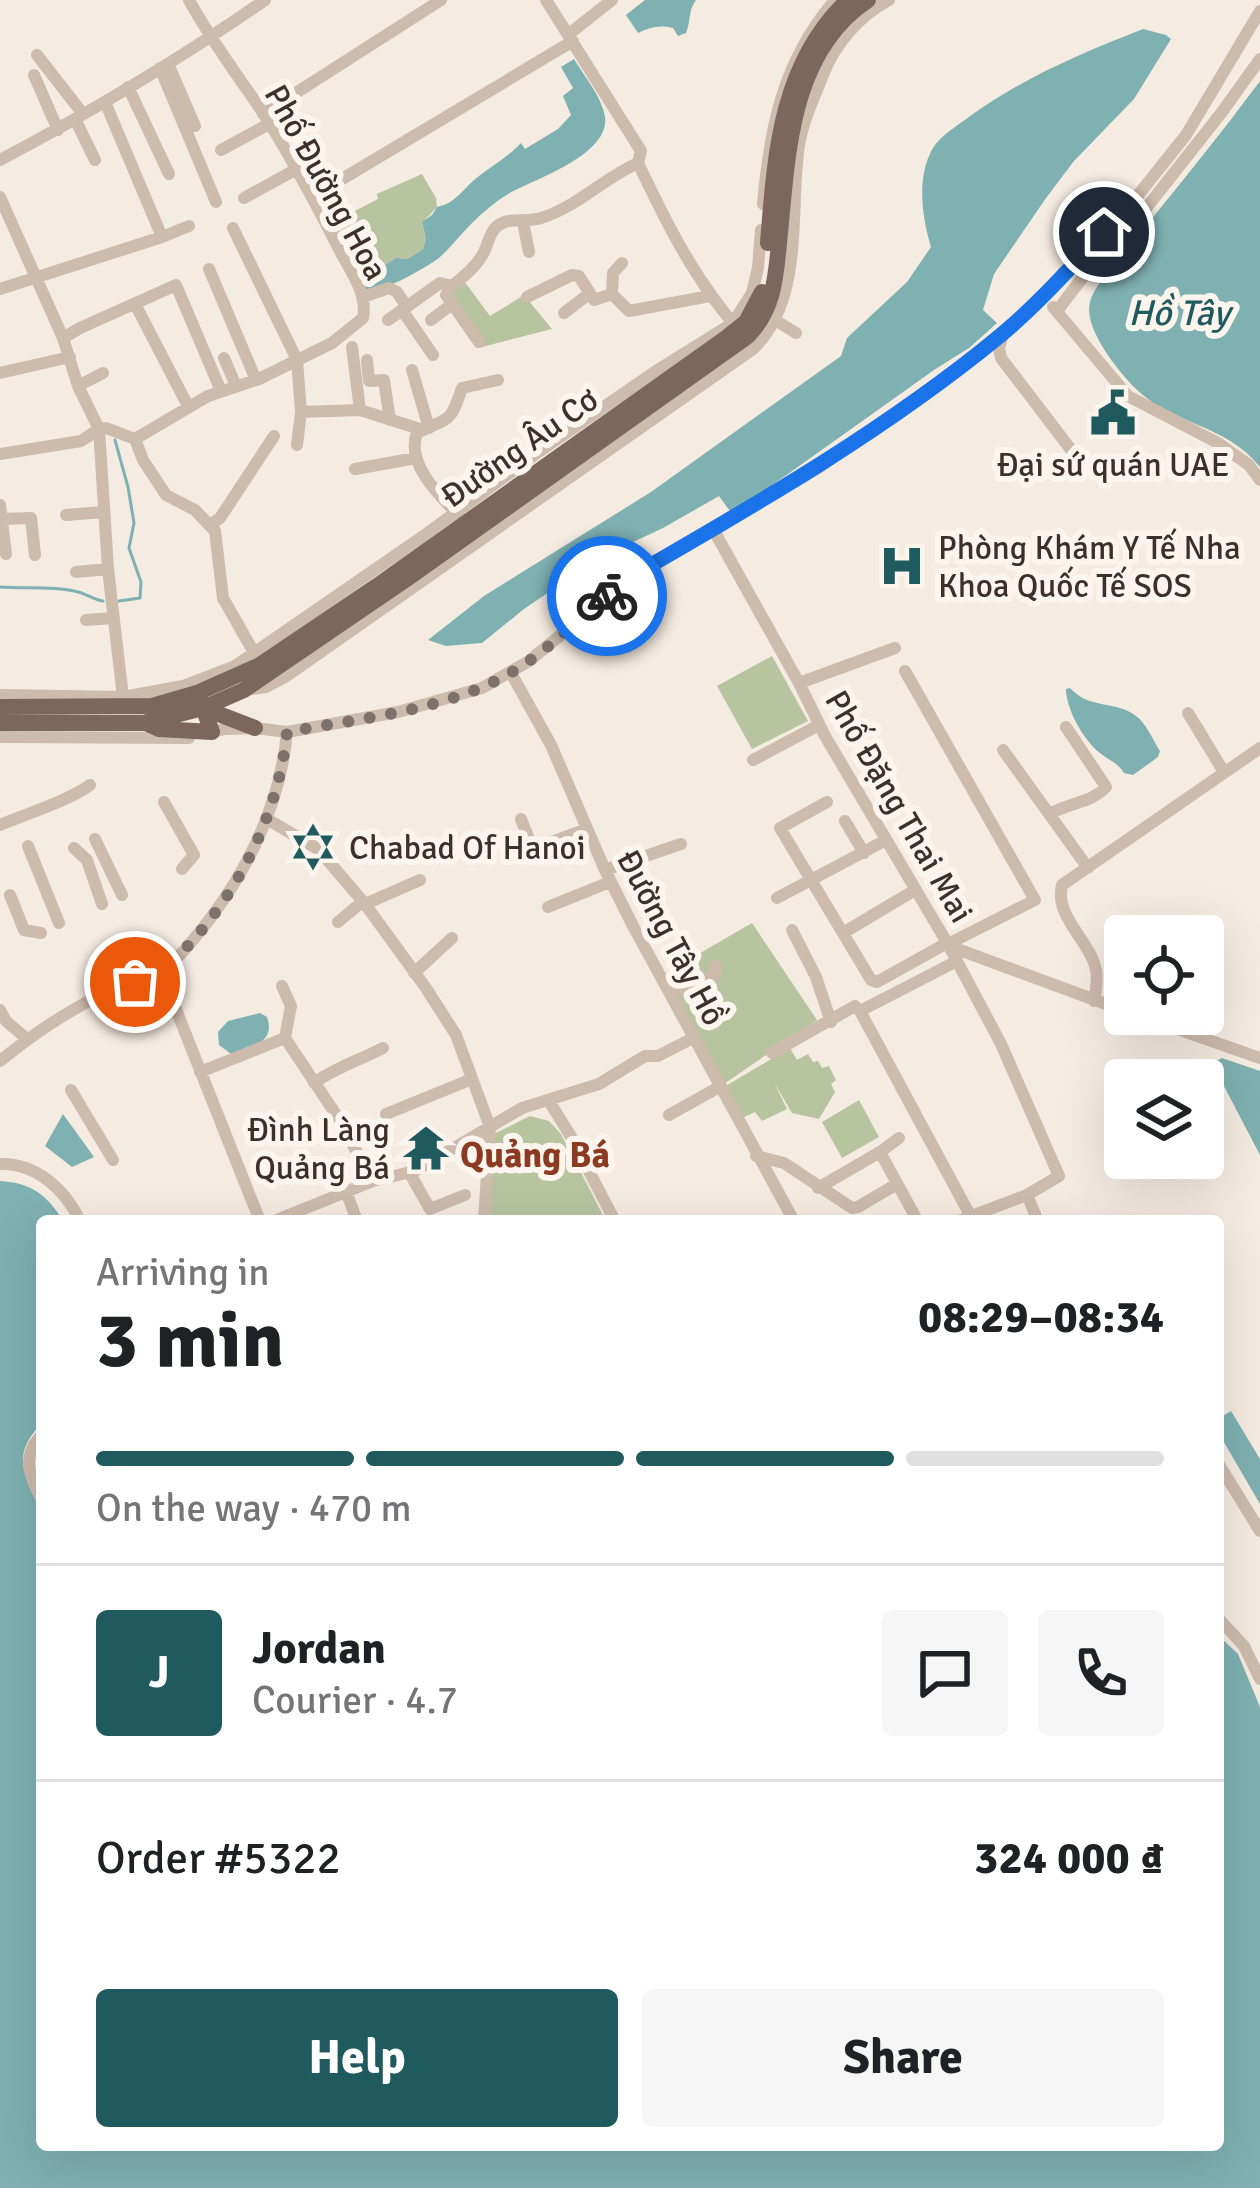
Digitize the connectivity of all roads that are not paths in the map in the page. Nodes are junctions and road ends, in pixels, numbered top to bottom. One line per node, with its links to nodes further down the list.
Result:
1 (189, 0): 11 (street, Phố Đường Hoa)
2 (265, 0): 11 (street)
3 (441, 0): 20 (street)
4 (546, 0): 12 (street)
5 (612, 0): 12 (street)
6 (835, 0): 21 (street, Đường Âu Cơ)
7 (848, 0): 21 (main road, Đường Âu Cơ)
8 (868, 0): 102 (main road, Đường Âu Cơ)
9 (889, 0): 57 (street)
10 (1260, 11): 49 (street)
11 (210, 38): 15 (street); 20 (street, Phố Đường Hoa)
12 (571, 38): 27 (street); 31 (street)
13 (37, 55): 19 (street)
14 (1260, 58): 53 (street)
15 (164, 66): 17 (street); 22 (street); 33 (street)
16 (34, 76): 23 (street)
17 (128, 87): 18 (street); 29 (street)
18 (104, 102): 19 (street); 37 (street)
19 (79, 117): 23 (street); 26 (street)
20 (266, 119): 24 (street); 28 (street, Phố Đường Hoa)
21 (778, 120): 58 (main road, Đường Âu Cơ)
22 (195, 126)
23 (58, 130): 25 (street)
24 (221, 150)
25 (0, 160)
26 (95, 160)
27 (638, 163): 34 (street); 46 (street)
28 (295, 170): 31 (street, Phố Đường Hoa); 32 (street)
29 (169, 174)
30 (0, 197): 41 (street)
31 (312, 197): 47 (street, Phố Đường Hoa)
32 (244, 198)
33 (216, 202)
34 (523, 222): 38 (street); 42 (street)
35 (189, 226): 37 (street)
36 (233, 228): 68 (street)
37 (162, 238): 41 (street)
38 (529, 252)
39 (622, 263): 45 (street)
40 (209, 269): 72 (street)
41 (36, 277): 43 (street); 61 (street)
42 (452, 286): 50 (street); 52 (street)
43 (0, 289)
44 (590, 293): 45 (street); 48 (street); 54 (street)
45 (612, 294): 46 (street)
46 (710, 296): 58 (street)
47 (363, 297): 52 (street); 68 (street, Phố Đường Hoa)
48 (526, 297)
49 (1043, 297): 53 (street); 60 (street)
50 (452, 304): 56 (street); 62 (street)
51 (129, 306): 61 (street); 76 (street); 77 (street)
52 (405, 308): 55 (street); 64 (street)
53 (1057, 311): 90 (street)
54 (564, 313)
55 (388, 320)
56 (431, 320)
57 (775, 320): 59 (street); 110 (street, Đường Âu Cơ)
58 (736, 326): 94 (main road, Đường Âu Cơ)
59 (796, 333)
60 (1003, 333): 86 (street); 97 (street)
61 (63, 338): 65 (street)
62 (479, 342)
63 (352, 347): 78 (street)
64 (433, 355)
65 (70, 357): 70 (street); 74 (street)
66 (224, 358): 75 (street)
67 (368, 360): 80 (street)
68 (297, 361): 72 (street, Phố Đường Hoa); 79 (street)
69 (412, 370): 82 (street)
70 (0, 373)
71 (104, 373): 74 (street)
72 (256, 380): 75 (street, Phố Đường Hoa)
73 (499, 380): 82 (street)
74 (78, 386): 81 (street)
75 (236, 386): 76 (street, Phố Đường Hoa)
76 (221, 391): 77 (street, Phố Đường Hoa)
77 (188, 406): 84 (street, Phố Đường Hoa)
78 (360, 410): 79 (street); 80 (street)
79 (302, 412): 85 (street)
80 (390, 420): 82 (street)
81 (99, 429): 84 (street); 87 (street); 92 (street)
82 (426, 429): 88 (street)
83 (274, 436): 96 (street)
84 (135, 439): 96 (street)
85 (297, 445)
86 (1072, 452)
87 (0, 454)
88 (416, 458): 89 (street); 94 (street)
89 (355, 469)
90 (1260, 480)
91 (0, 506): 95 (street)
92 (104, 512): 93 (street); 100 (street)
93 (66, 515)
94 (460, 518): 102 (main road, Đường Âu Cơ); 106 (street, Đường Âu Cơ)
95 (1, 519): 98 (street); 99 (street)
96 (210, 525): 106 (street)
97 (713, 529): 108 (street); 109 (street, Phố Đặng Thai Mai)
98 (6, 554)
99 (35, 555)
100 (108, 569): 101 (street); 103 (street)
101 (76, 572)
102 (407, 572): 106 (main road, Đường Âu Cơ); 110 (main road, Đường Âu Cơ)
103 (112, 618): 104 (street); 112 (street)
104 (86, 620)
105 (895, 648): 109 (street)
106 (257, 659): 112 (street, Đường Âu Cơ); 113 (main road, Đường Âu Cơ)
107 (904, 671): 160 (street)
108 (511, 673): 120 (street); 135 (street, Đường Tây Hồ)
109 (799, 683): 116 (street, Phố Đặng Thai Mai)
110 (244, 690): 113 (main road, Đường Âu Cơ); 118 (main road)
111 (0, 695): 112 (street, Đường Âu Cơ)
112 (123, 697)
113 (200, 700): 114 (main road, Đường Âu Cơ); 118 (main road); 119 (main road); 122 (main road, Đường Âu Cơ)
114 (0, 707)
115 (1188, 713): 126 (street)
116 (819, 725): 125 (street); 137 (street, Phố Đặng Thai Mai)
117 (1066, 727): 130 (street)
118 (255, 728): 119 (street); 120 (street)
119 (212, 732): 122 (main road)
120 (287, 732): 131 (street)
121 (3, 735): 122 (main road, Đường Âu Cơ)
122 (139, 736)
123 (1260, 748): 126 (street)
124 (1003, 750): 130 (street)
125 (753, 760)
126 (1224, 772): 142 (street)
127 (90, 785): 134 (street)
128 (164, 802): 143 (street)
129 (827, 802): 146 (street)
130 (1050, 814): 142 (street)
131 (267, 819): 151 (street); 165 (street)
132 (521, 819): 135 (street)
133 (845, 821): 141 (street)
134 (0, 825)
135 (586, 829): 144 (street, Đường Tây Hồ)
136 (94, 839): 149 (street)
137 (886, 840): 141 (street); 147 (street, Phố Đặng Thai Mai)
138 (680, 844): 144 (street)
139 (28, 846): 155 (street)
140 (74, 848): 152 (street)
141 (864, 853): 146 (street)
142 (1088, 868): 169 (street)
143 (182, 869)
144 (608, 876): 153 (street); 168 (street, Đường Tây Hồ)
145 (420, 880): 151 (street)
146 (811, 882): 150 (street); 158 (street)
147 (915, 890): 158 (street); 160 (street, Phố Đặng Thai Mai)
148 (10, 895): 157 (street)
149 (122, 895)
150 (777, 898)
151 (364, 903): 154 (street); 163 (street)
152 (102, 904)
153 (548, 907)
154 (338, 922)
155 (59, 923)
156 (792, 930): 173 (street)
157 (40, 933)
158 (844, 933): 160 (street)
159 (452, 938): 163 (street)
160 (948, 944): 161 (street); 169 (street, Phố Đặng Thai Mai)
161 (957, 961): 171 (street); 201 (street)
162 (715, 966): 168 (street)
163 (414, 973): 183 (street)
164 (103, 974): 167 (street)
165 (158, 974): 167 (street); 182 (street)
166 (282, 986): 175 (street)
167 (111, 990): 177 (street)
168 (670, 992): 176 (street, Đường Tây Hồ)
169 (1094, 1001): 170 (street, Phố Đặng Thai Mai)
170 (1104, 1004)
171 (860, 1011): 173 (street); 211 (street)
172 (2, 1016): 177 (street)
173 (831, 1022): 179 (street)
174 (1195, 1035): 180 (street)
175 (285, 1038): 182 (street); 184 (street)
176 (693, 1038): 185 (street, Đường Tây Hồ); 187 (street)
177 (27, 1039): 181 (street)
178 (383, 1048): 184 (street)
179 (772, 1053)
180 (1260, 1058)
181 (0, 1061)
182 (200, 1072): 204 (street)
183 (472, 1079): 188 (street); 190 (street)
184 (314, 1083): 197 (street)
185 (721, 1086): 189 (street); 193 (street, Đường Tây Hồ)
186 (71, 1090): 194 (street)
187 (549, 1101): 190 (street); 208 (street)
188 (386, 1114)
189 (669, 1115)
190 (490, 1127): 196 (street); 207 (street)
191 (899, 1138): 192 (street)
192 (880, 1152): 198 (street); 199 (street)
193 (756, 1156): 199 (street); 209 (street, Đường Tây Hồ)
194 (113, 1160)
195 (0, 1164): 203 (street)
196 (410, 1172): 197 (street); 202 (street)
197 (373, 1181): 200 (street)
198 (897, 1184): 199 (street); 210 (street)
199 (818, 1188)
200 (346, 1191): 205 (street); 206 (street)
201 (1027, 1195): 212 (street); 213 (street)
202 (465, 1196)
203 (77, 1215)
204 (258, 1215)
205 (288, 1215)
206 (355, 1215)
207 (484, 1215)
208 (612, 1215)
209 (790, 1215)
210 (914, 1215)
211 (962, 1215)
212 (972, 1215)
213 (1036, 1215)
214 (36, 1441): 216 (street)
215 (1224, 1473): 217 (street)
216 (36, 1489)
217 (1260, 1531)
218 (1224, 1624): 219 (street)
219 (1260, 1679)

